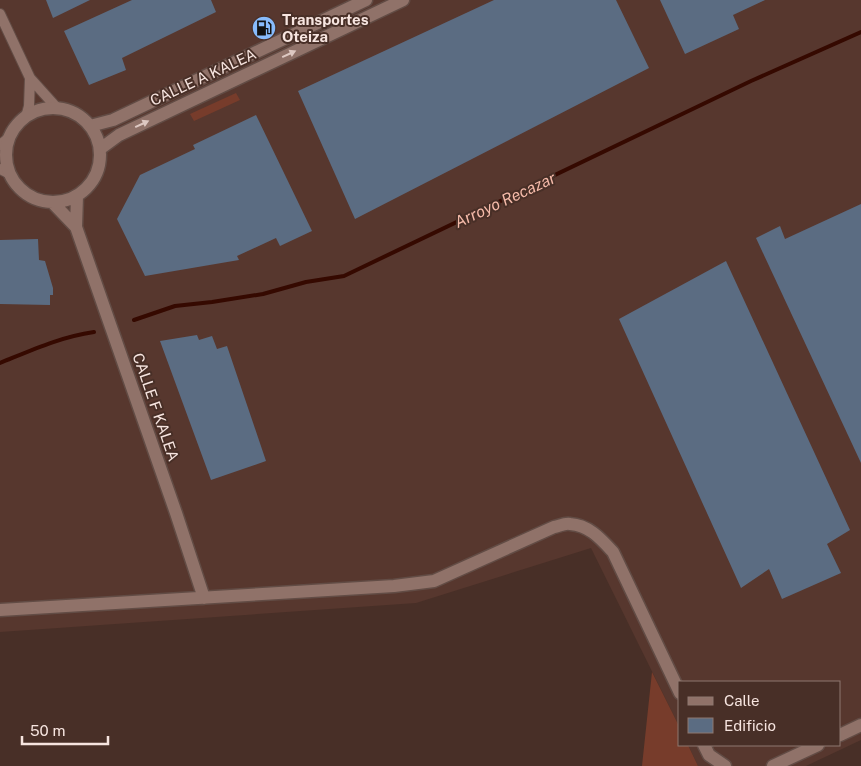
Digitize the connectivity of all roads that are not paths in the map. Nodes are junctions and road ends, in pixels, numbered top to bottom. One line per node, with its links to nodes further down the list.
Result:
1 (366, 0): 7 (street, CALLE A KALEA)
2 (403, 0): 9 (street, CALLE A KALEA, one-way to 2)
3 (0, 14): 4 (street)
4 (30, 78): 5 (street); 6 (street)
5 (57, 108): 6 (street); 7 (street)
6 (26, 117): 8 (street)
7 (90, 126): 9 (street)
8 (5, 141): 10 (street)
9 (100, 149): 11 (street)
10 (5, 171): 12 (street)
11 (77, 196): 12 (street); 13 (street, CALLE F KALEA)
12 (52, 202): 13 (street, CALLE F KALEA)
13 (76, 228): 14 (street, CALLE F KALEA)
14 (204, 598): 15 (street); 16 (street)
15 (0, 610)
16 (678, 689)
17 (861, 725): 18 (street)
18 (841, 735)
19 (704, 746): 21 (street)
20 (816, 746): 22 (street)
21 (725, 766)
22 (773, 766)

